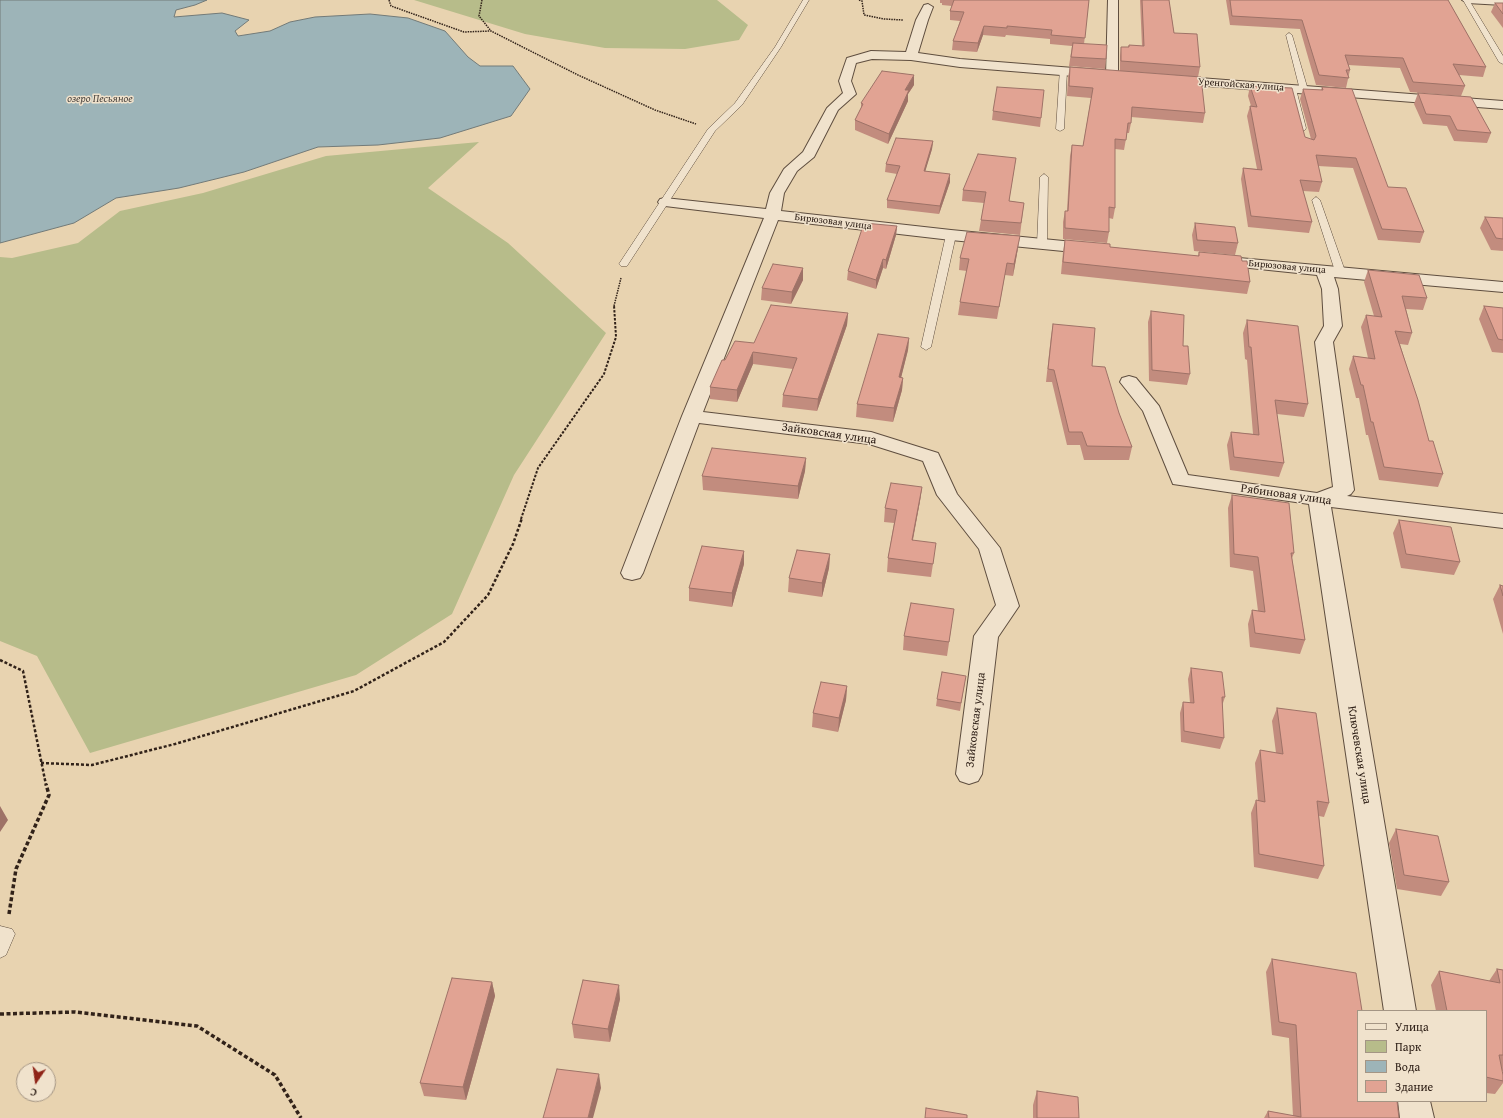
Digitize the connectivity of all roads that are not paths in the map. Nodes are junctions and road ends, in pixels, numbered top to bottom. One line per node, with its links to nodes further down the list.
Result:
1 (806, 0): 17 (lane)
2 (1113, 0): 9 (street)
3 (1467, 0): 4 (street); 8 (lane)
4 (1503, 2)
5 (928, 7): 7 (street)
6 (1289, 35): 11 (lane)
7 (911, 56): 9 (street); 18 (street)
8 (1503, 62)
9 (1063, 71): 13 (lane)
10 (1159, 79): 11 (street, Уренгойская улица)
11 (1298, 89): 12 (street, Уренгойская улица); 14 (lane)
12 (1503, 105)
13 (1060, 129)
14 (1306, 140)
15 (1044, 177): 20 (lane)
16 (1316, 200): 24 (lane)
17 (665, 202): 18 (street, Бирюзовая улица); 23 (lane)
18 (772, 214): 19 (street, Бирюзовая улица); 28 (street)
19 (951, 235): 20 (street, Бирюзовая улица); 26 (lane)
20 (1042, 244): 21 (street, Бирюзовая улица)
21 (1112, 251)
22 (1206, 260): 24 (street, Бирюзовая улица)
23 (624, 264)
24 (1332, 271): 25 (street, Бирюзовая улица); 29 (street)
25 (1503, 287)
26 (926, 346)
27 (1129, 382): 29 (street, Рябиновая улица)
28 (692, 416): 31 (street); 32 (street, Зайковская улица)
29 (1319, 499): 30 (street, Рябиновая улица); 33 (street, Ключевская улица)
30 (1503, 521)
31 (632, 573)
32 (969, 774)
33 (1400, 1010)
34 (1414, 1102): 35 (street)
35 (1417, 1118)

